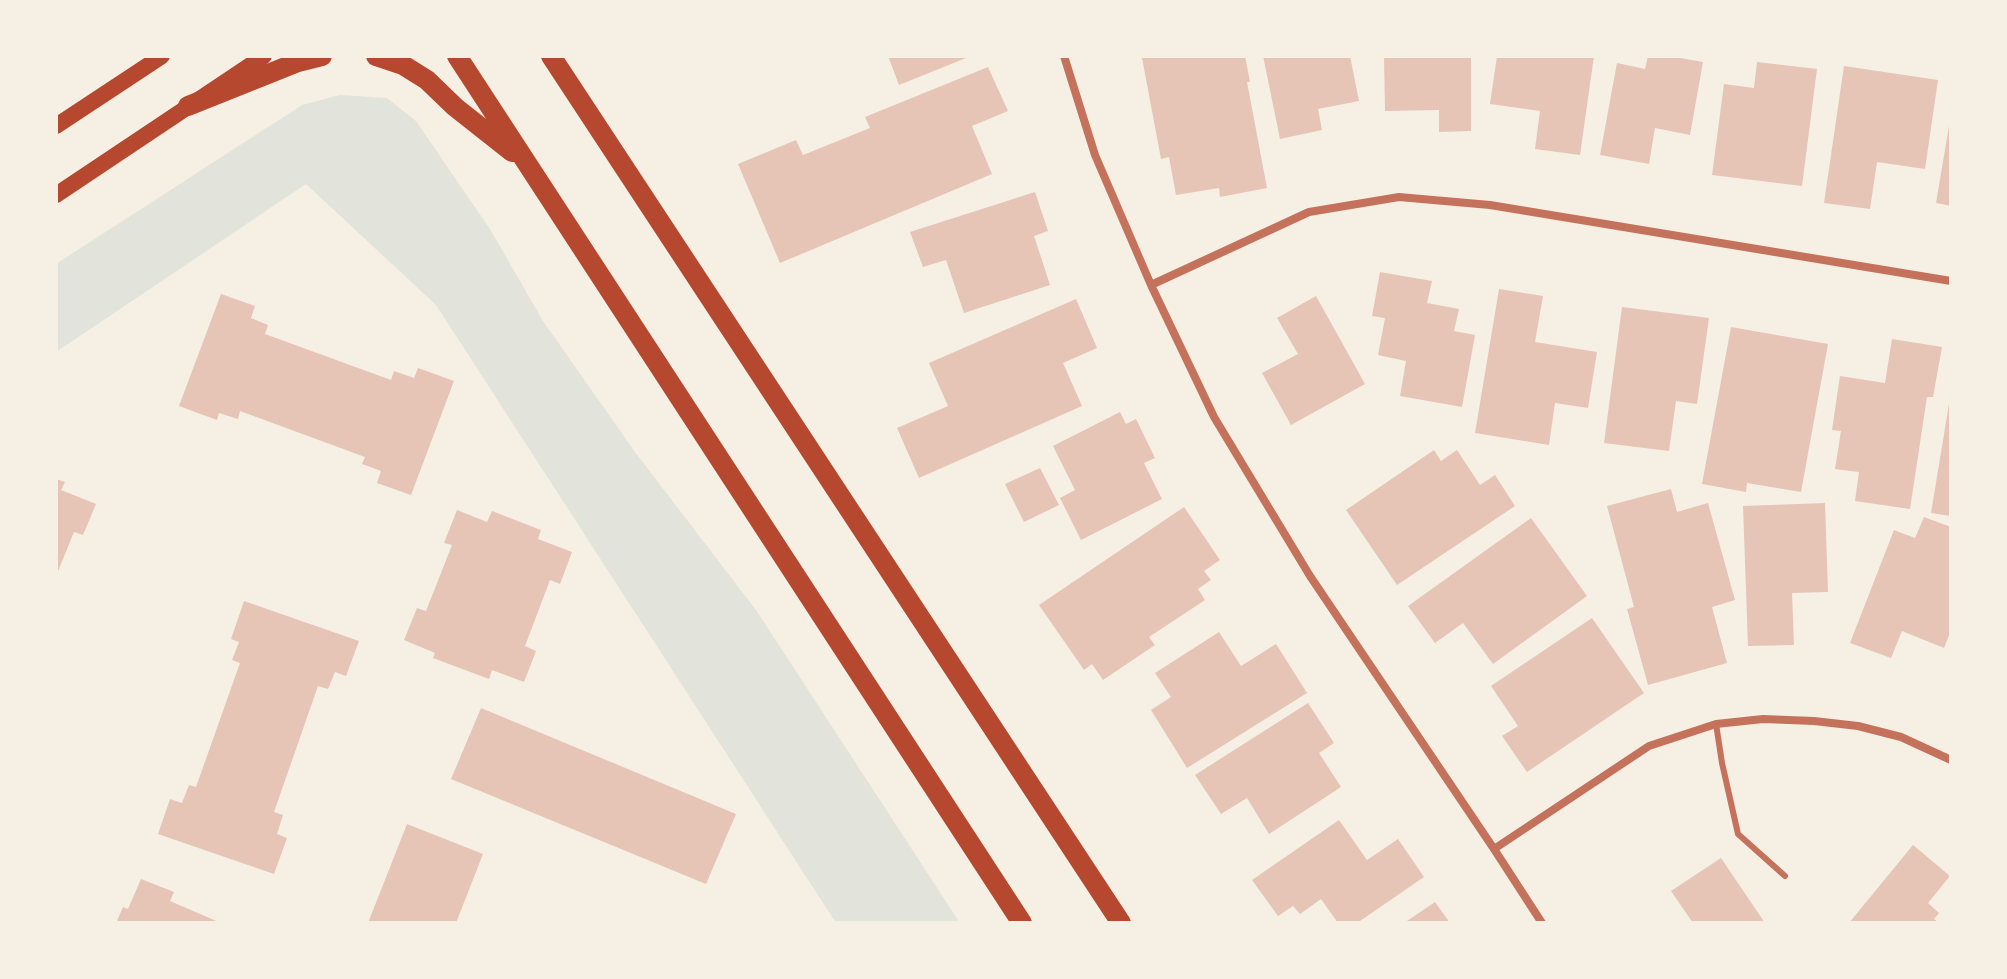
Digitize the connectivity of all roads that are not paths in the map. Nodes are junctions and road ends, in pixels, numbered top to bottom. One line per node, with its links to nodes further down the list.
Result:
1 (162, 56): 11 (main road)
2 (264, 56): 10 (main road)
3 (322, 56): 10 (main road)
4 (376, 56): 12 (main road)
5 (457, 56): 12 (main road)
6 (551, 56): 9 (main road)
7 (564, 56): 9 (main road)
8 (1064, 56): 15 (street)
9 (575, 93): 21 (main road)
10 (188, 106): 13 (main road)
11 (56, 126)
12 (527, 163): 20 (main road)
13 (56, 195)
14 (1951, 281): 15 (street)
15 (1151, 285): 18 (street)
16 (1716, 724): 17 (street); 18 (street); 19 (lane)
17 (1951, 760)
18 (1494, 849): 22 (street)
19 (1785, 876)
20 (1022, 923)
21 (1121, 923)
22 (1542, 923)

